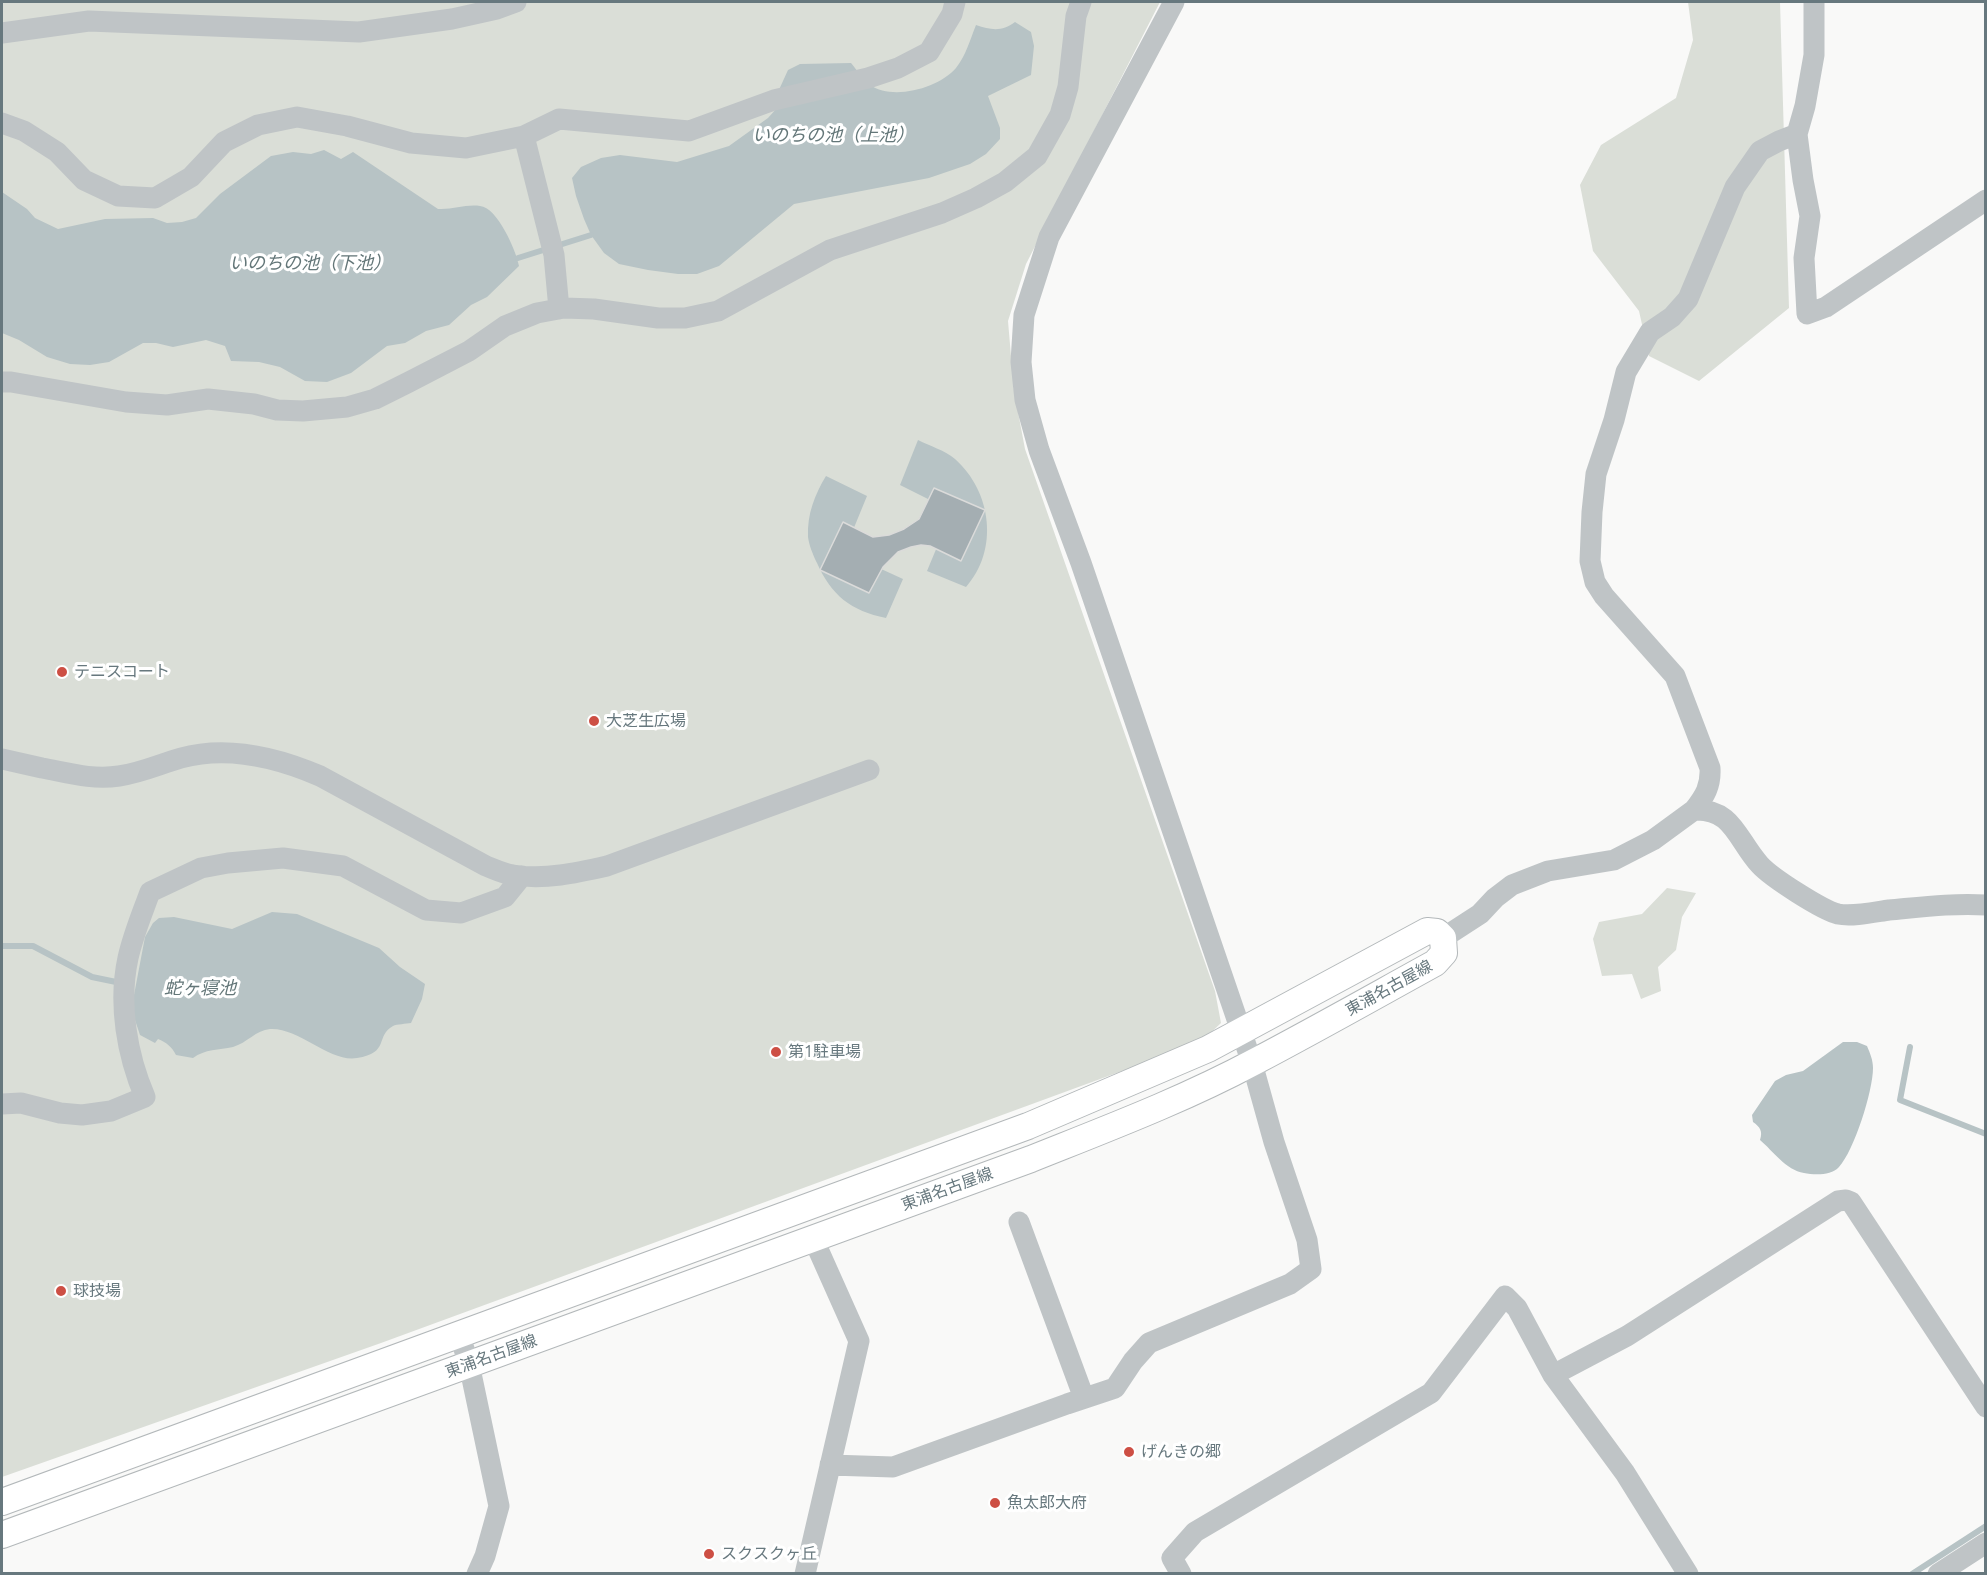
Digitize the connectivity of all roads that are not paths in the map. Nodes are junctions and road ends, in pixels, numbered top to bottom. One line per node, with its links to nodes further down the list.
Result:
1 (516, 2): 6 (street)
2 (955, 2): 9 (street)
3 (1081, 2): 11 (street)
4 (1174, 2): 19 (street)
5 (1814, 2): 8 (street)
6 (2, 33)
7 (2, 123): 9 (street)
8 (1797, 134): 10 (street); 15 (street)
9 (524, 136): 11 (street)
10 (1986, 200)
11 (559, 309): 12 (street)
12 (2, 382)
13 (2, 759): 16 (street)
14 (869, 770): 16 (street)
15 (1694, 810): 17 (street); 18 (street)
16 (522, 876): 21 (street)
17 (1986, 906)
18 (1443, 938): 19 (main road, 東浦名古屋線); 20 (main road, 東浦名古屋線)
19 (1242, 1032): 20 (street); 24 (main road, 東浦名古屋線)
20 (1252, 1063): 23 (main road, 東浦名古屋線); 27 (street)
21 (2, 1104)
22 (1019, 1222): 27 (street)
23 (813, 1238): 25 (main road, 東浦名古屋線); 29 (street)
24 (459, 1334): 25 (street); 30 (main road, 東浦名古屋線)
25 (469, 1364): 31 (main road, 東浦名古屋線); 33 (street)
26 (1553, 1375): 28 (street); 35 (street); 36 (street)
27 (1084, 1398): 29 (street)
28 (1986, 1407)
29 (830, 1465): 34 (street)
30 (2, 1502)
31 (2, 1535)
32 (1986, 1543): 37 (street)
33 (477, 1574)
34 (805, 1574)
35 (1181, 1574)
36 (1688, 1574)
37 (1938, 1574)

